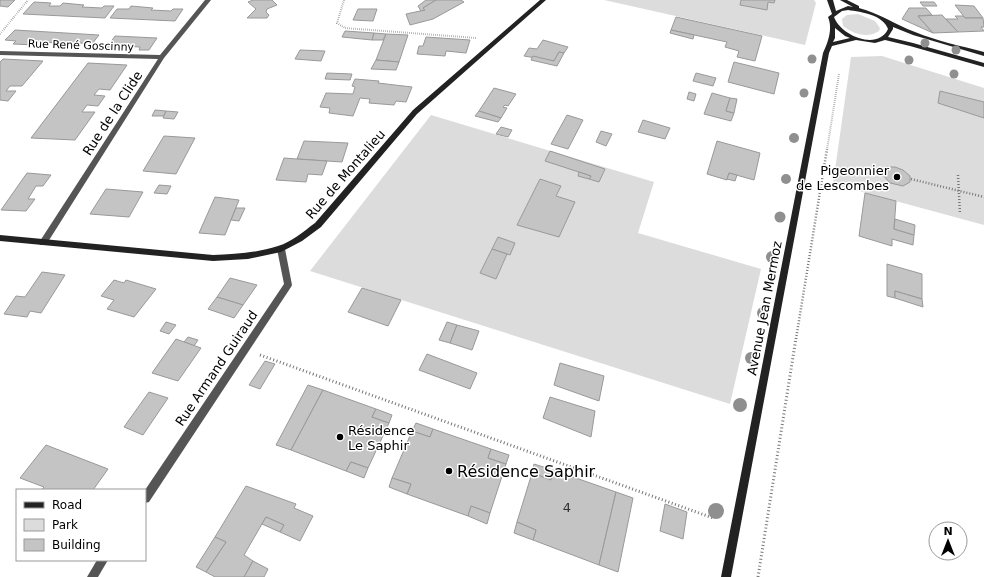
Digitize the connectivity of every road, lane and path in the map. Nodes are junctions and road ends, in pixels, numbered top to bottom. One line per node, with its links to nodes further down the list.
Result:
1 (28, 0): 11 (path)
2 (208, 0): 18 (street, Rue de la Clide)
3 (344, 0): 14 (path)
4 (543, 0): 14 (street, Rue de Montalieu)
5 (830, 0): 8 (street)
6 (843, 0): 7 (street)
7 (867, 11): 8 (street); 10 (street)
8 (834, 13): 9 (street, Avenue Jean Mermoz)
9 (832, 22): 13 (street); 15 (street, Avenue Jean Mermoz)
10 (886, 22): 12 (street); 17 (street)
11 (0, 34)
12 (883, 38): 13 (street); 19 (street)
13 (858, 39): 15 (street)
14 (498, 40): 28 (street, Rue de Montalieu)
15 (829, 45): 34 (street, Avenue Jean Mermoz)
16 (0, 53): 18 (street, Rue René Goscinny)
17 (984, 54)
18 (162, 57): 27 (street, Rue de la Clide)
19 (984, 65)
20 (840, 70): 35 (path)
21 (958, 175): 23 (path)
22 (911, 179): 23 (path)
23 (958, 191): 24 (path); 25 (path)
24 (984, 198)
25 (960, 214)
26 (0, 238): 27 (street, Rue de Montalieu)
27 (43, 243): 28 (street, Rue de Montalieu)
28 (281, 248): 30 (street, Rue Armand Guiraud)
29 (252, 352): 31 (path)
30 (146, 497)
31 (713, 518)
32 (102, 561): 33 (street)
33 (92, 577)
34 (726, 577)
35 (758, 577)

